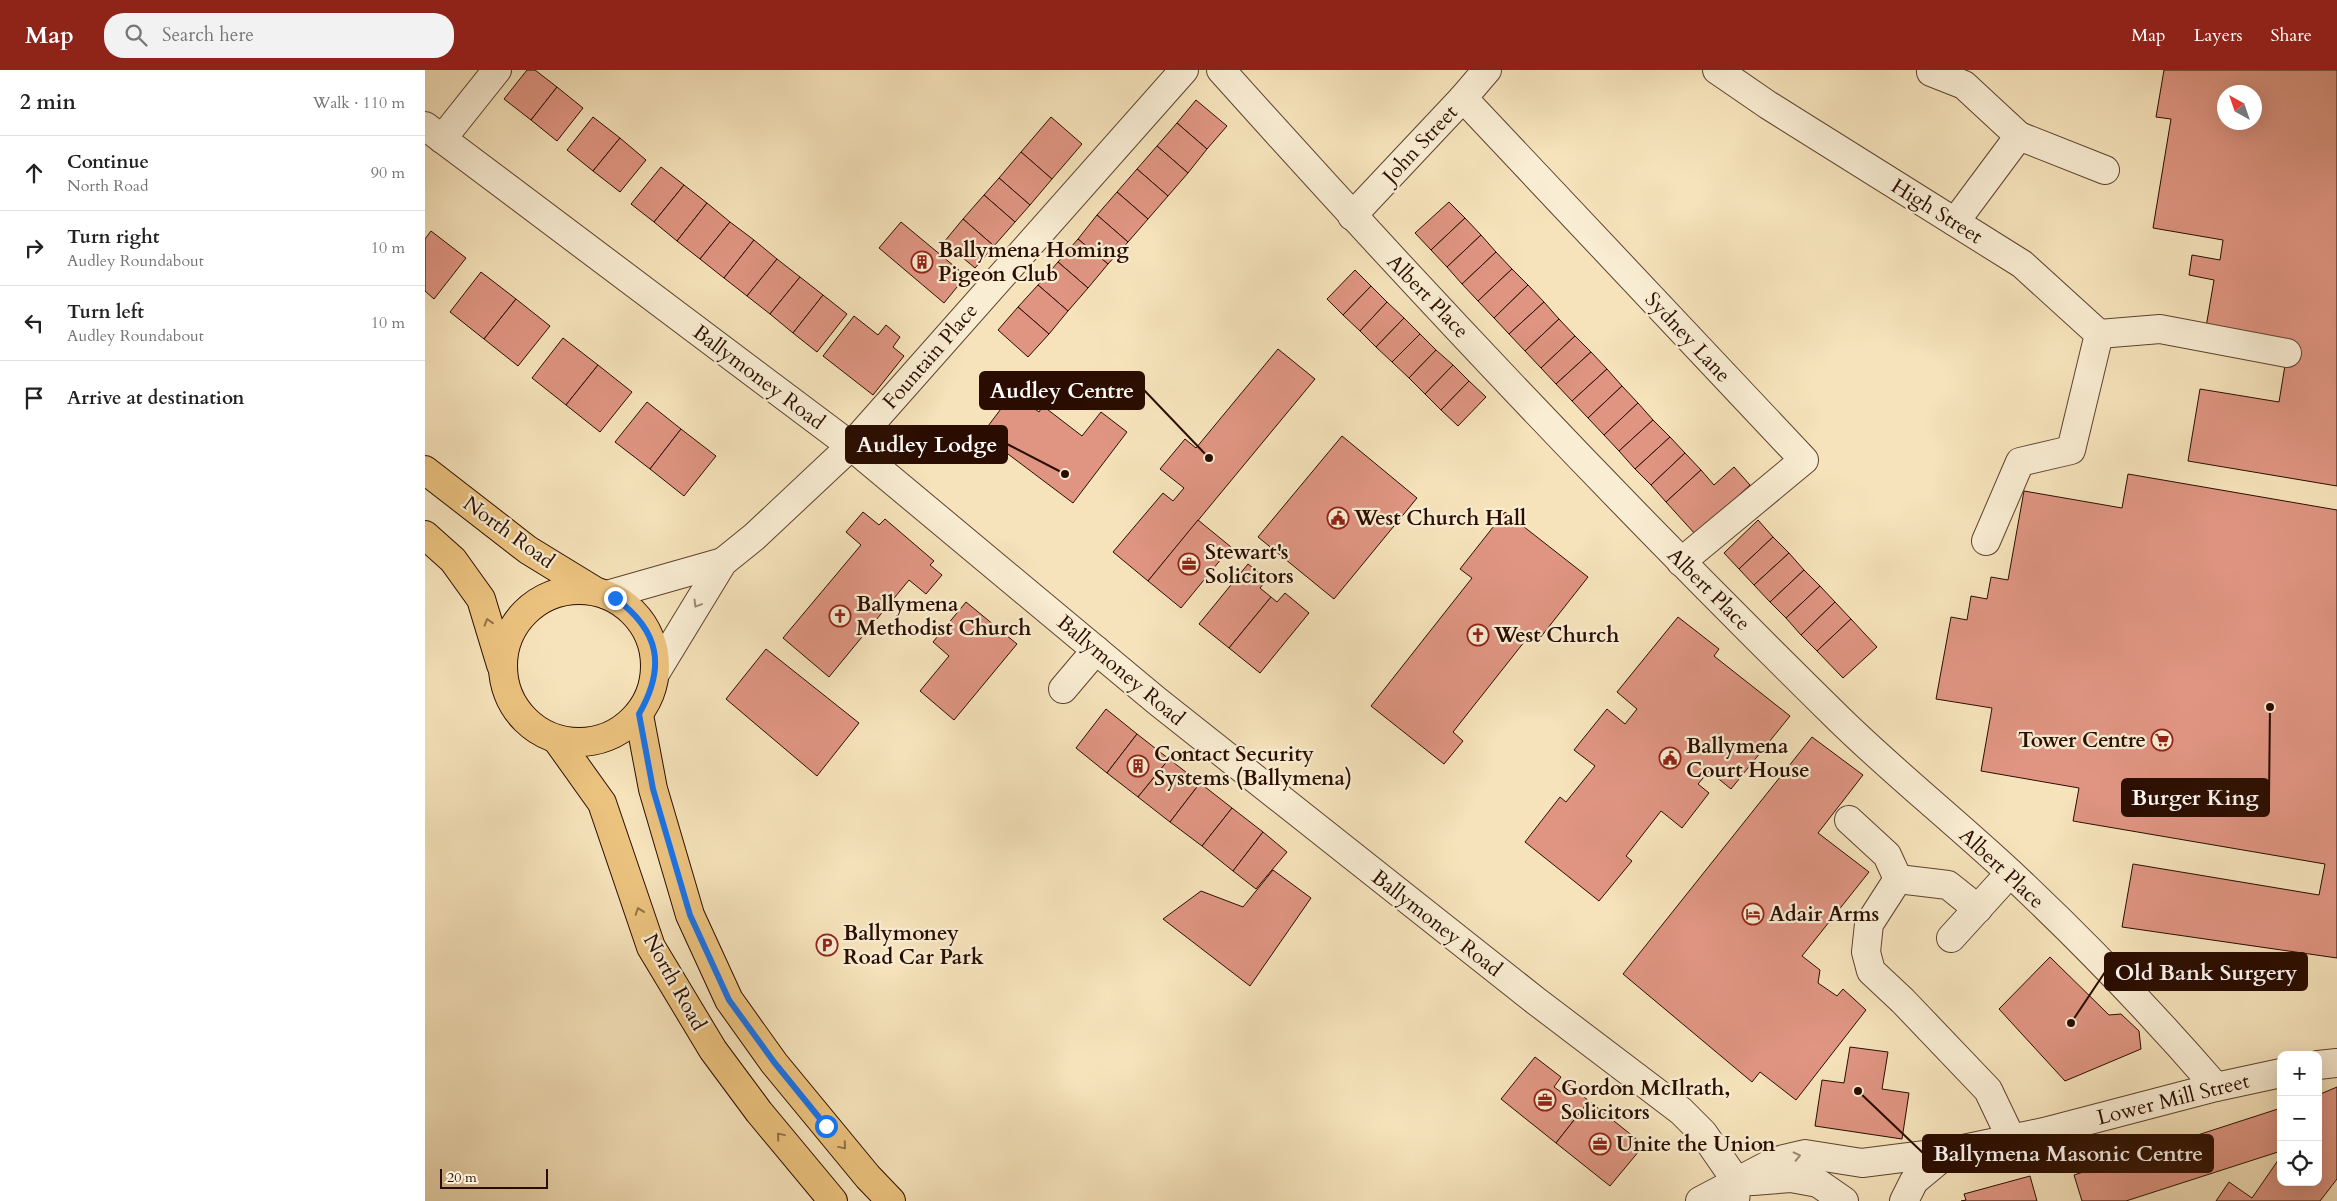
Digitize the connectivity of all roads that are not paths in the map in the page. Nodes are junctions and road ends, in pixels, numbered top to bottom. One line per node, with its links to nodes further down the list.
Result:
1 (497, 70): 8 (street)
2 (1184, 70): 15 (street, Fountain Place)
3 (1221, 70): 11 (street, Albert Place)
4 (1487, 70): 7 (street, John Street)
5 (1717, 70): 12 (street, High Street)
6 (1931, 72): 9 (street)
7 (1463, 98): 11 (street, John Street); 20 (street, Sydney Lane)
8 (434, 133): 15 (street, Ballymoney Road)
9 (2019, 136): 10 (street); 12 (street)
10 (2105, 170)
11 (1352, 216): 20 (street, Albert Place)
12 (1955, 222): 13 (street, High Street)
13 (2099, 334): 14 (street); 18 (street)
14 (2287, 353)
15 (851, 446): 19 (street, Fountain Place); 22 (street, Ballymoney Road)
16 (425, 470): 21 (main road, North Road)
17 (425, 535): 23 (main road, one-way to 17)
18 (1986, 540)
19 (723, 562): 21 (street, Fountain Place); 24 (street, Fountain Place, one-way to 24)
20 (1681, 562): 29 (street, Albert Place)
21 (601, 593): 23 (main road); 24 (main road)
22 (1096, 650): 25 (street); 39 (street, Ballymoney Road)
23 (503, 669): 27 (main road)
24 (656, 672): 26 (main road)
25 (1063, 689)
26 (639, 714): 27 (main road); 41 (main road, North Road, one-way to 41)
27 (557, 740): 40 (main road, North Road, one-way to 27)
28 (1849, 820): 30 (street)
29 (2010, 873): 31 (street); 36 (street, Albert Place)
30 (1898, 879): 31 (street); 37 (street)
31 (1978, 909): 32 (street)
32 (1951, 938)
33 (2337, 1063): 34 (street)
34 (2322, 1065)
35 (2277, 1074): 36 (street, Lower Mill Street)
36 (2216, 1087): 37 (street, Lower Mill Street)
37 (2011, 1138): 38 (street, Lower Mill Street)
38 (1949, 1152): 39 (street, Lower Mill Street, one-way to 38); 45 (street, Lower Mill Street)
39 (1736, 1191): 42 (street, Lower Mill Street); 43 (street); 44 (street)
40 (833, 1201)
41 (891, 1201)
42 (1700, 1201)
43 (1769, 1201)
44 (1844, 1201)
45 (1904, 1201)

